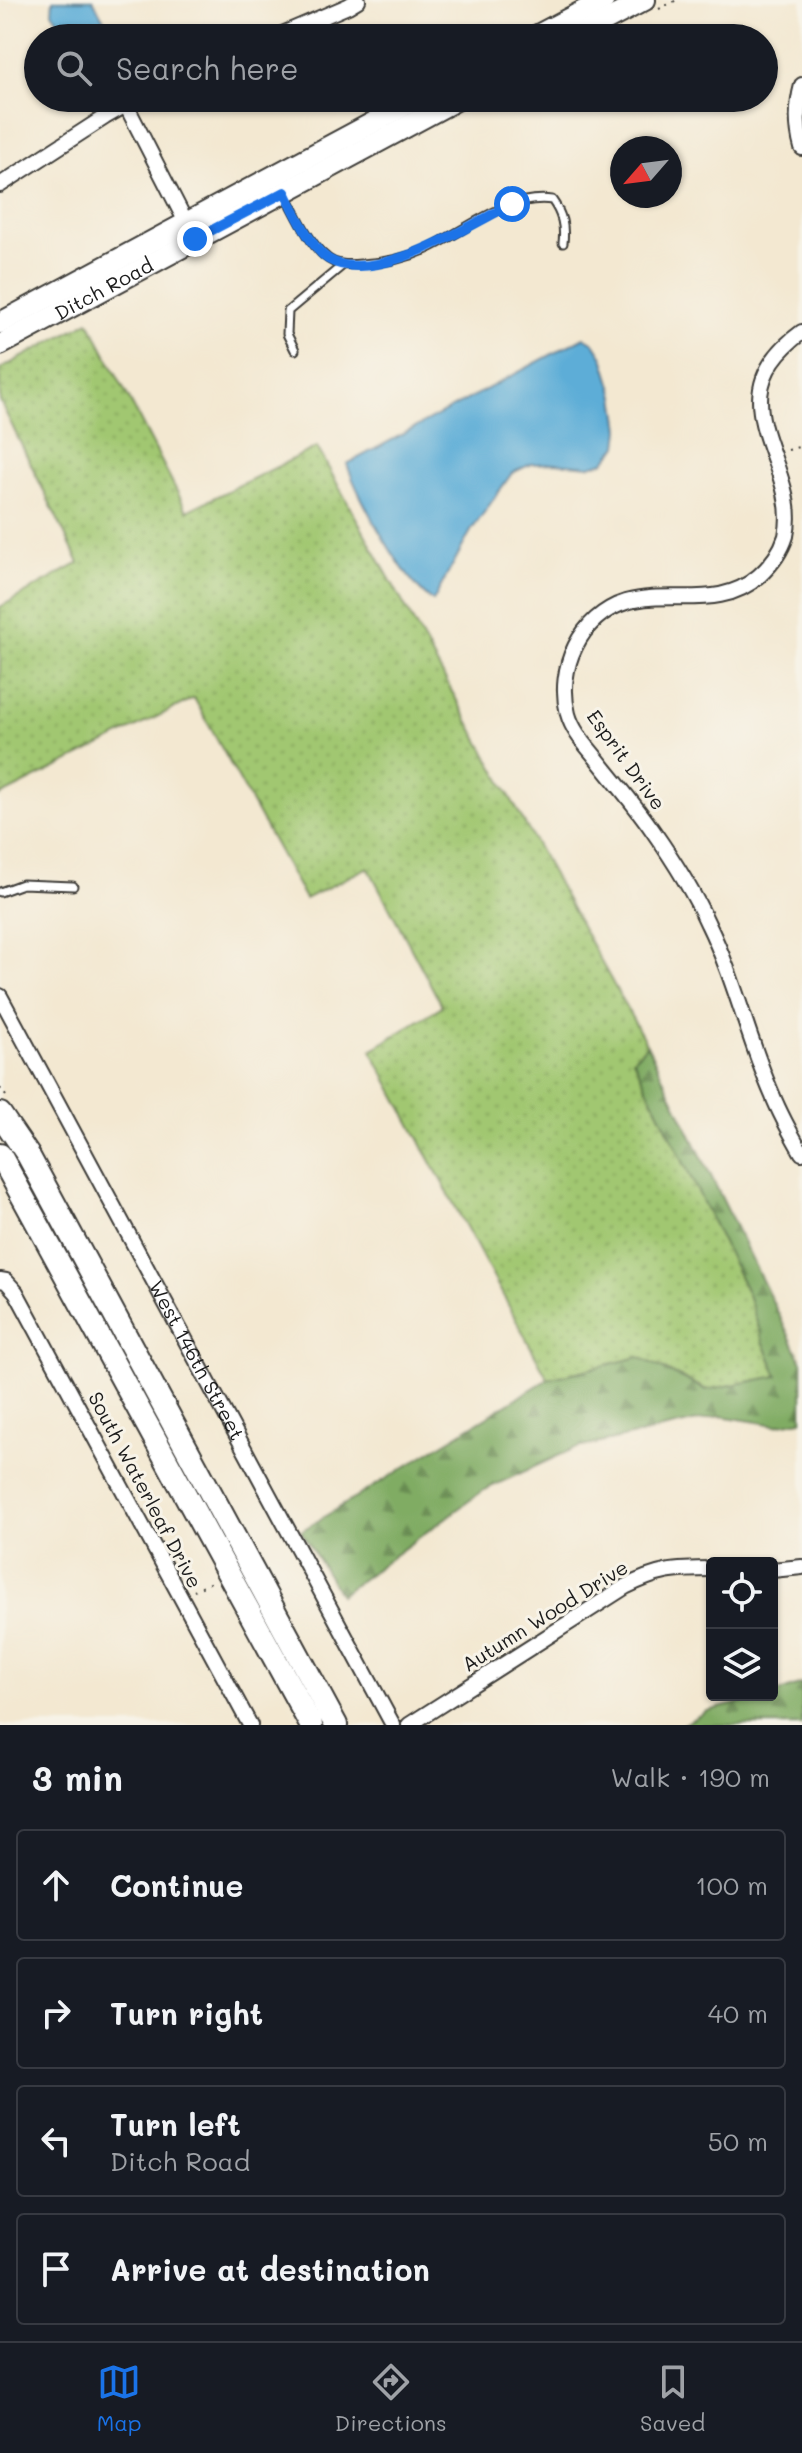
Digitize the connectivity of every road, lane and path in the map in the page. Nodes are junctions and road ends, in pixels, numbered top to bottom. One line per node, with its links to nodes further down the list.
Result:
1 (358, 0): 4 (street)
2 (604, 0): 5 (street)
3 (645, 0): 6 (street)
4 (307, 24)
5 (559, 24)
6 (600, 24)
7 (802, 85): 12 (street)
8 (116, 112): 13 (street)
9 (137, 112): 15 (street)
10 (395, 112): 15 (street, Ditch Road)
11 (434, 112): 14 (street, Ditch Road)
12 (802, 148)
13 (0, 185)
14 (285, 192): 15 (street, Ditch Road); 17 (lane)
15 (191, 230): 18 (street, Ditch Road); 20 (street, Ditch Road)
16 (563, 243): 17 (lane)
17 (343, 265): 21 (lane)
18 (0, 323)
19 (802, 332): 23 (street, Esprit Drive)
20 (0, 345)
21 (295, 350)
22 (802, 446): 23 (path)
23 (775, 454): 28 (street, Esprit Drive)
24 (73, 886): 25 (lane)
25 (0, 892)
26 (0, 996): 39 (street, West 146th Street)
27 (0, 1114): 38 (main road)
28 (802, 1153)
29 (0, 1155): 37 (main road)
30 (0, 1280): 35 (street, South Waterleaf Drive)
31 (802, 1567): 33 (street)
32 (706, 1569): 40 (street, Autumn Wood Drive)
33 (778, 1569)
34 (214, 1580): 35 (path)
35 (180, 1598): 36 (street, South Waterleaf Drive)
36 (250, 1725)
37 (311, 1725)
38 (336, 1725)
39 (393, 1725)
40 (409, 1725)

